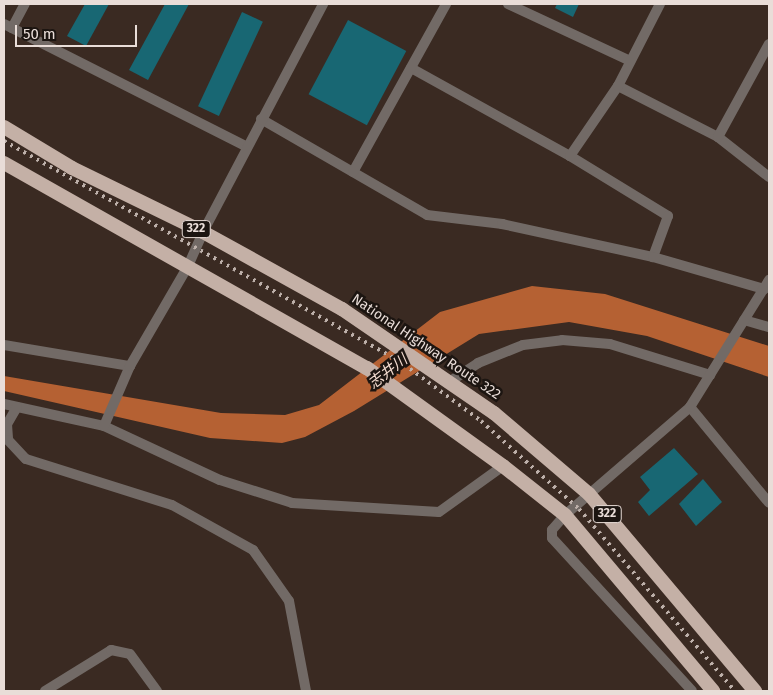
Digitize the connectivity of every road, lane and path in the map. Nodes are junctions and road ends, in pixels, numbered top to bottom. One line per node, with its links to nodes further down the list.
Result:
1 (25, 4): 6 (street)
2 (323, 4): 11 (street)
3 (446, 4): 9 (street)
4 (508, 4): 8 (street)
5 (660, 4): 8 (street)
6 (8, 26): 14 (street)
7 (769, 44): 13 (street)
8 (630, 61): 10 (street)
9 (411, 68): 15 (street); 17 (street)
10 (618, 86): 13 (street); 15 (street)
11 (261, 118): 14 (street); 17 (street)
12 (4, 127): 19 (highway, National Highway Route 322 / 322)
13 (718, 136): 18 (street)
14 (246, 146): 19 (street)
15 (570, 156): 20 (street)
16 (4, 163): 21 (highway, 322)
17 (353, 172): 20 (street)
18 (769, 177)
19 (203, 232): 21 (street); 28 (highway, National Highway Route 322 / 322)
20 (653, 257): 22 (street)
21 (188, 266): 26 (street); 33 (highway, 322)
22 (767, 284): 23 (street)
23 (744, 320): 24 (street); 27 (street)
24 (769, 327)
25 (4, 345): 26 (street)
26 (130, 366): 32 (street)
27 (712, 372): 28 (street); 31 (street)
28 (449, 382): 34 (highway, National Highway Route 322 / 322)
29 (4, 404): 30 (street)
30 (17, 406): 32 (street); 39 (street)
31 (690, 407): 34 (street); 35 (street)
32 (104, 426): 33 (street)
33 (503, 466): 36 (highway, 322)
34 (589, 494): 36 (street); 42 (highway, National Highway Route 322 / 322)
35 (769, 502)
36 (565, 515): 40 (street); 41 (highway, 322)
37 (45, 691): 38 (street)
38 (157, 691)
39 (306, 691)
40 (692, 691)
41 (713, 691)
42 (755, 691)

